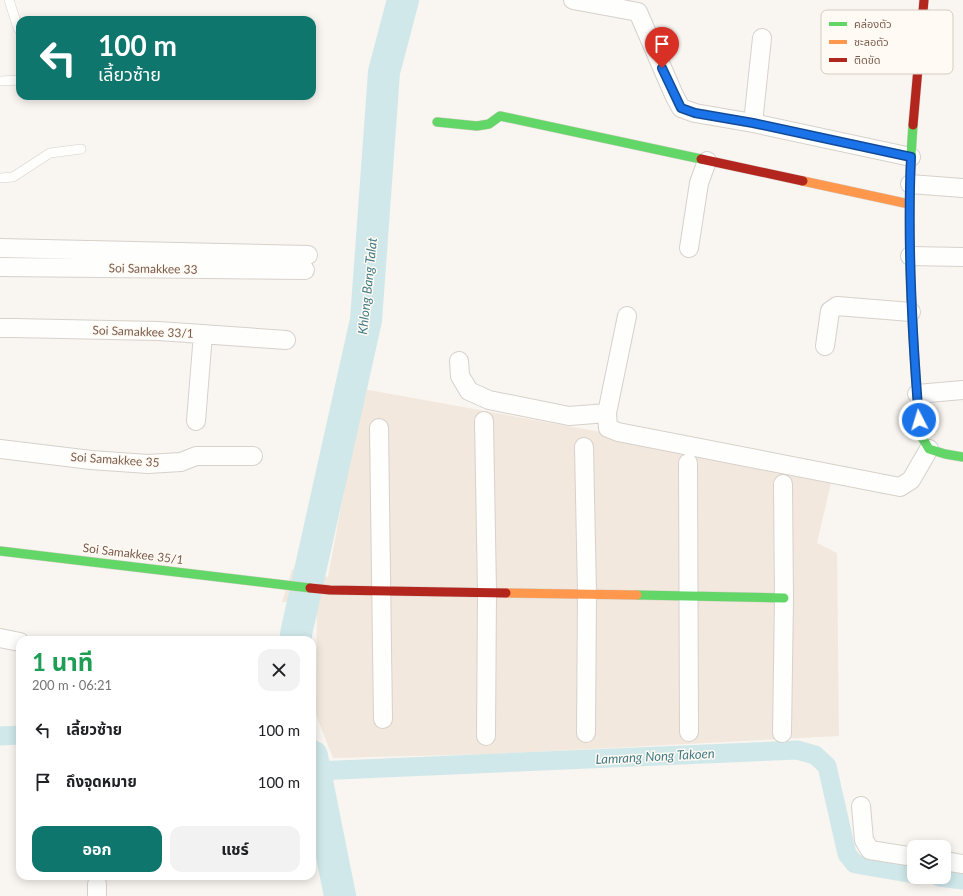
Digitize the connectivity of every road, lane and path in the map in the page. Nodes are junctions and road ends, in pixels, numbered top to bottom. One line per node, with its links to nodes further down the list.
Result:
1 (9, 0): 5 (lane)
2 (573, 0): 11 (street)
3 (924, 0): 4 (street)
4 (923, 10)
5 (16, 22)
6 (762, 38): 11 (street)
7 (918, 74): 13 (street)
8 (16, 80): 9 (lane)
9 (0, 81)
10 (437, 122): 14 (street)
11 (753, 123): 13 (street)
12 (81, 149): 15 (lane)
13 (911, 157): 16 (street)
14 (707, 160): 18 (street); 20 (street)
15 (0, 178)
16 (910, 184): 17 (street); 18 (street)
17 (963, 188)
18 (909, 204): 21 (street)
19 (0, 248): 23 (street, Soi Samakkee 33)
20 (689, 248)
21 (910, 256): 22 (street); 24 (street)
22 (963, 257)
23 (0, 267)
24 (911, 312): 29 (street); 32 (street)
25 (628, 316): 33 (street)
26 (0, 328): 27 (street, Soi Samakkee 33/1)
27 (204, 334): 28 (street, Soi Samakkee 33/1); 34 (street)
28 (286, 340)
29 (825, 346)
30 (459, 361): 33 (street)
31 (963, 390): 32 (street)
32 (917, 394): 39 (street)
33 (607, 413): 39 (street)
34 (196, 421)
35 (484, 421): 46 (street)
36 (379, 428): 45 (street)
37 (584, 447): 47 (street)
38 (0, 449): 40 (street, Soi Samakkee 35)
39 (929, 449): 41 (street)
40 (253, 456)
41 (963, 457)
42 (688, 463): 48 (street)
43 (783, 484): 49 (street)
44 (0, 551): 45 (street, Soi Samakkee 35/1)
45 (381, 590): 46 (street, Soi Samakkee 35/1); 52 (street)
46 (486, 592): 47 (street, Soi Samakkee 35/1); 56 (street)
47 (587, 594): 48 (street, Soi Samakkee 35/1); 54 (street)
48 (689, 596): 49 (street, Soi Samakkee 35/1); 53 (street)
49 (784, 598): 55 (street)
50 (0, 638): 51 (street)
51 (16, 641)
52 (383, 719)
53 (689, 732)
54 (586, 733)
55 (782, 733)
56 (486, 736)
57 (861, 806): 58 (street)
58 (907, 856)
59 (951, 862): 60 (street)
60 (963, 864)

